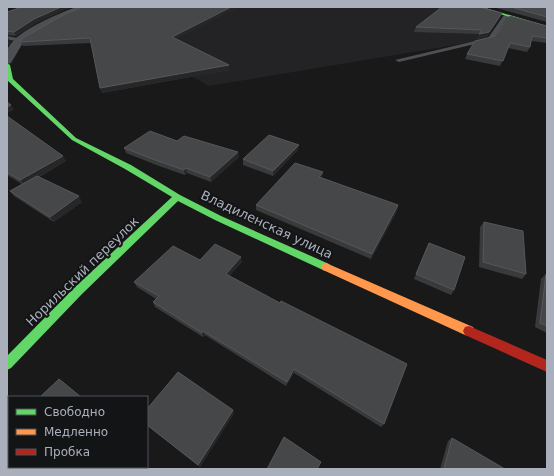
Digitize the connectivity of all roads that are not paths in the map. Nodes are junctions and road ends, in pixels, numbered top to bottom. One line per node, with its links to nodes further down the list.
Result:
1 (84, 7): 6 (street)
2 (478, 7): 3 (street)
3 (506, 16): 4 (street); 8 (lane)
4 (547, 27)
5 (7, 38): 6 (lane)
6 (20, 39): 7 (street)
7 (7, 60)
8 (399, 60)
9 (7, 65): 10 (street, Владиленская улица)
10 (177, 197): 11 (street, Норильский переулок); 12 (street, Владиленская улица)
11 (7, 364)
12 (547, 366)

